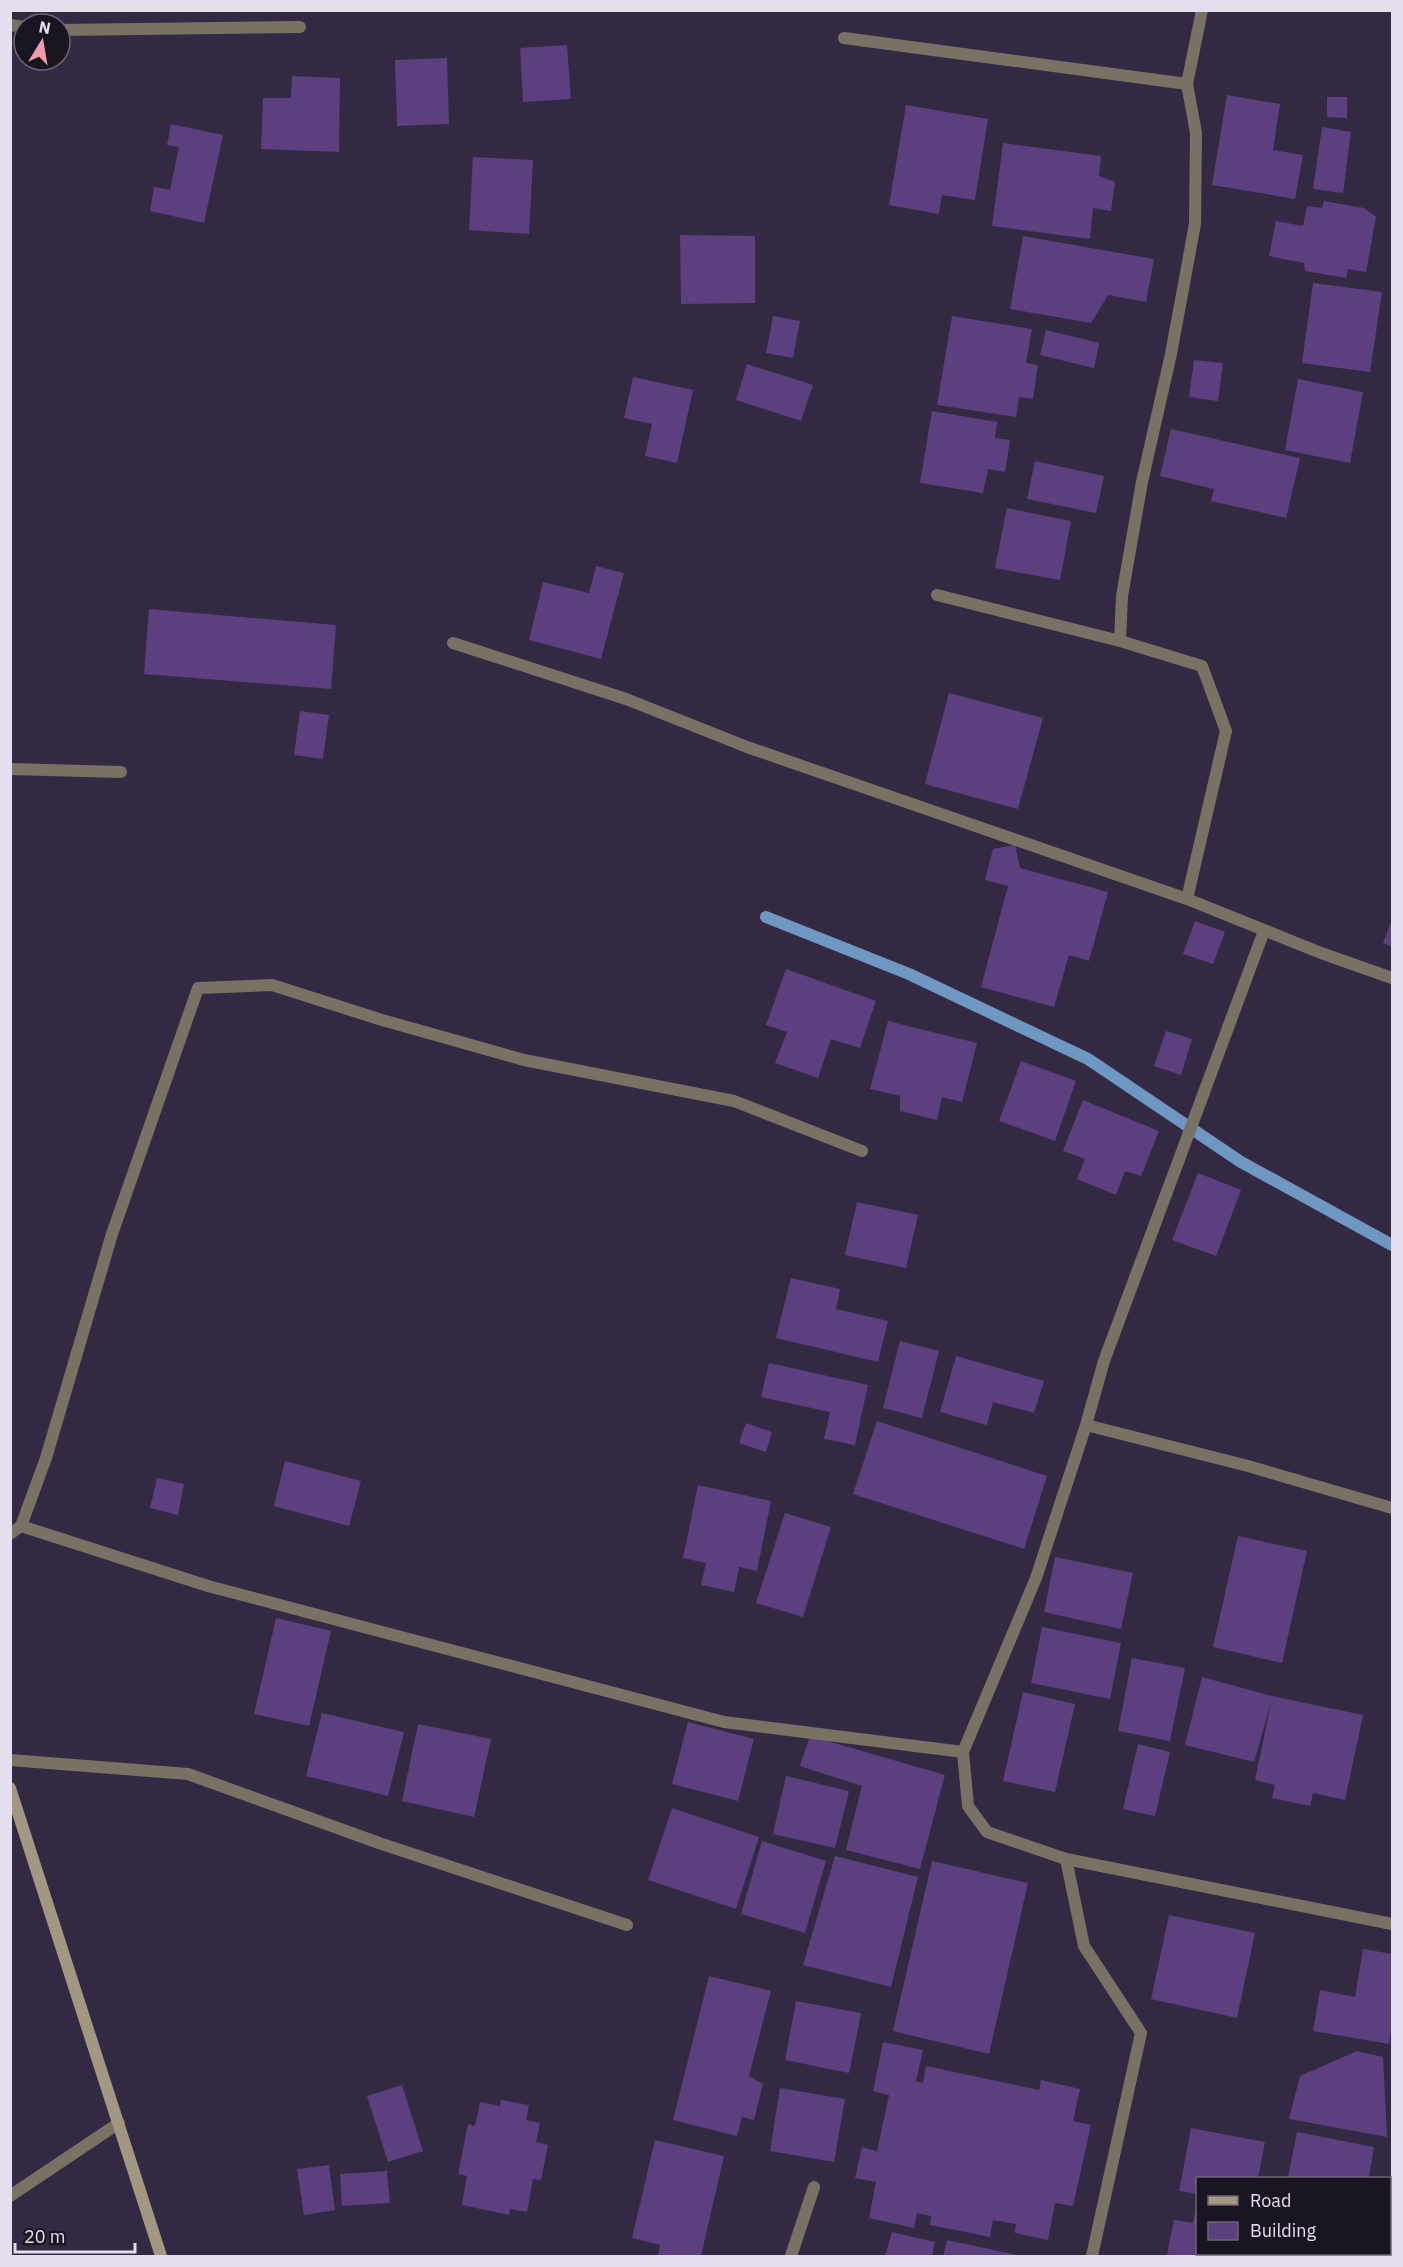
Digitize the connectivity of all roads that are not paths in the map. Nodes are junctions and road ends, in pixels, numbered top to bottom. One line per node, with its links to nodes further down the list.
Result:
1 (1202, 10): 5 (street)
2 (300, 27): 3 (street)
3 (72, 30)
4 (844, 38): 5 (street)
5 (1187, 84): 7 (street)
6 (937, 595): 7 (street)
7 (1120, 641): 11 (street)
8 (453, 643): 11 (street)
9 (10, 769): 10 (street)
10 (121, 772)
11 (1188, 899): 12 (street)
12 (1264, 930): 13 (street); 15 (street)
13 (1392, 978)
14 (862, 1150): 17 (street)
15 (1086, 1425): 16 (street); 19 (street)
16 (1392, 1508)
17 (21, 1526): 18 (street); 19 (street)
18 (10, 1534)
19 (963, 1752): 22 (street)
20 (10, 1760): 24 (street)
21 (10, 1788): 25 (main road)
22 (1066, 1859): 23 (street); 30 (street)
23 (1392, 1924)
24 (627, 1925)
25 (119, 2123): 27 (street); 28 (main road)
26 (814, 2187): 29 (street)
27 (10, 2196)
28 (161, 2256)
29 (791, 2256)
30 (1092, 2256)

